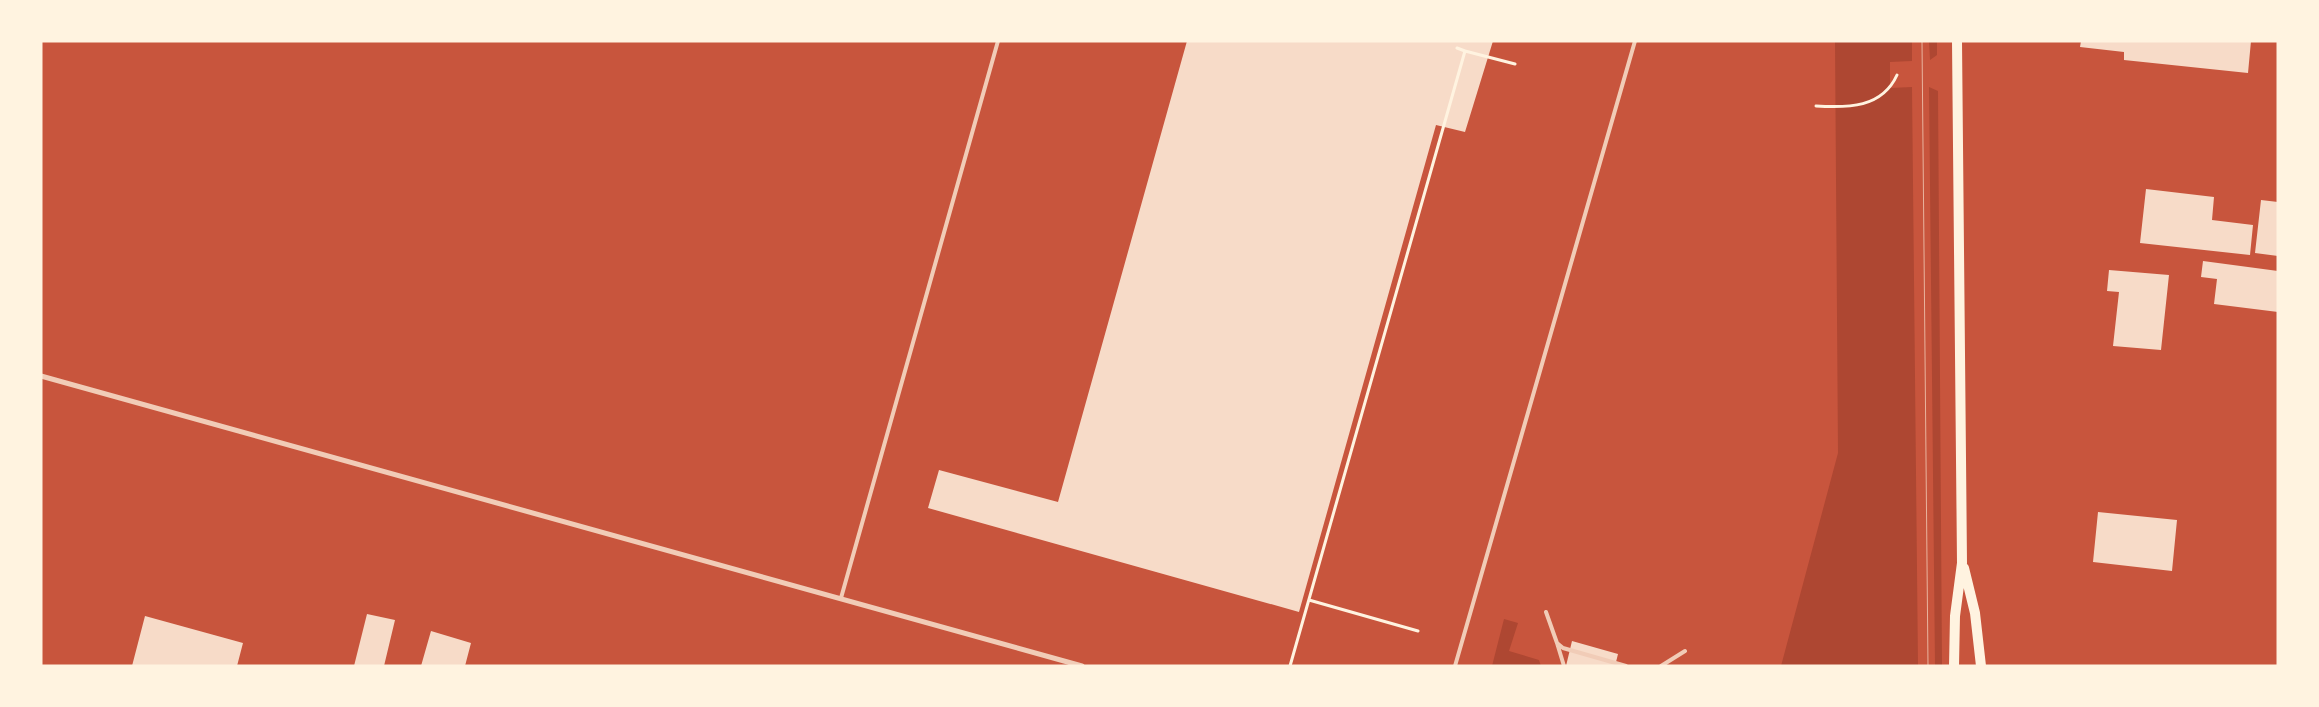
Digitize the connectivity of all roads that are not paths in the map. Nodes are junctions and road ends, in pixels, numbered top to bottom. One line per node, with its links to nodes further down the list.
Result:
1 (998, 41): 6 (lane)
2 (1635, 41): 11 (lane)
3 (1958, 41): 5 (main road)
4 (41, 376): 6 (street)
5 (1962, 562): 15 (main road); 16 (main road)
6 (841, 598): 10 (street)
7 (1546, 612): 8 (lane)
8 (1557, 643): 12 (lane); 13 (lane)
9 (1685, 651): 14 (lane)
10 (1082, 666)
11 (1456, 666)
12 (1564, 666)
13 (1626, 666)
14 (1661, 666)
15 (1954, 666)
16 (1981, 666)

